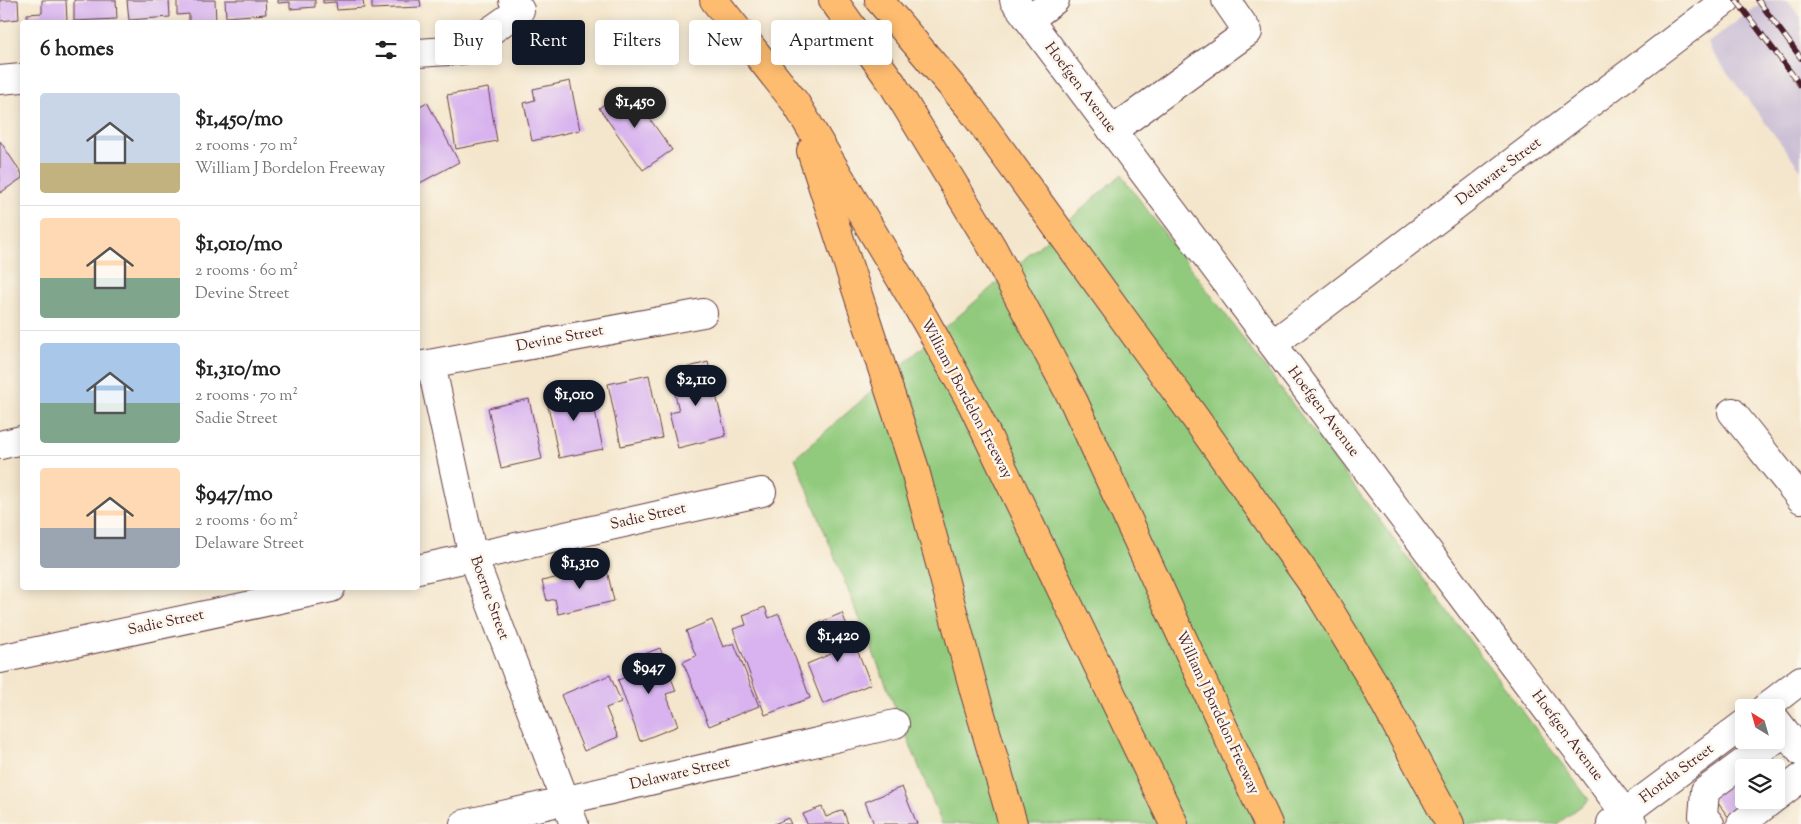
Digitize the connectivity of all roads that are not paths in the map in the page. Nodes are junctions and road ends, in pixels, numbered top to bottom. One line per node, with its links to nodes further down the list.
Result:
1 (714, 0): 12 (highway, William J Bordelon Freeway)
2 (833, 0): 39 (highway, William J Bordelon Freeway)
3 (879, 0): 40 (highway)
4 (1055, 0): 8 (street)
5 (1226, 0): 13 (street)
6 (1726, 0): 15 (street, Delaware Street)
7 (516, 5): 9 (street)
8 (1022, 10): 13 (street, Hoefgen Avenue)
9 (420, 53)
10 (20, 78): 11 (street)
11 (0, 80)
12 (795, 102): 37 (highway); 38 (highway, William J Bordelon Freeway)
13 (1112, 131): 15 (street, Hoefgen Avenue)
14 (702, 313): 16 (street, Devine Street)
15 (1272, 344): 35 (street, Hoefgen Avenue)
16 (424, 365): 22 (street, Boerne Street)
17 (1732, 412): 21 (street)
18 (20, 440): 19 (street)
19 (0, 444)
20 (762, 492): 22 (street, Sadie Street)
21 (1801, 500)
22 (473, 557): 23 (street, Sadie Street); 34 (street, Boerne Street)
23 (420, 569)
24 (322, 590): 25 (street, Sadie Street)
25 (0, 659)
26 (1801, 680): 27 (street)
27 (1785, 709)
28 (895, 724): 34 (street, Delaware Street)
29 (1735, 731): 35 (street, Florida Street)
30 (1750, 749): 41 (street)
31 (1801, 778): 32 (street)
32 (1785, 790)
33 (1760, 809): 42 (street)
34 (570, 813): 36 (street, Delaware Street)
35 (1623, 820)
36 (464, 824)
37 (1013, 824)
38 (1174, 824)
39 (1268, 824)
40 (1450, 824)
41 (1710, 824)
42 (1741, 824)

